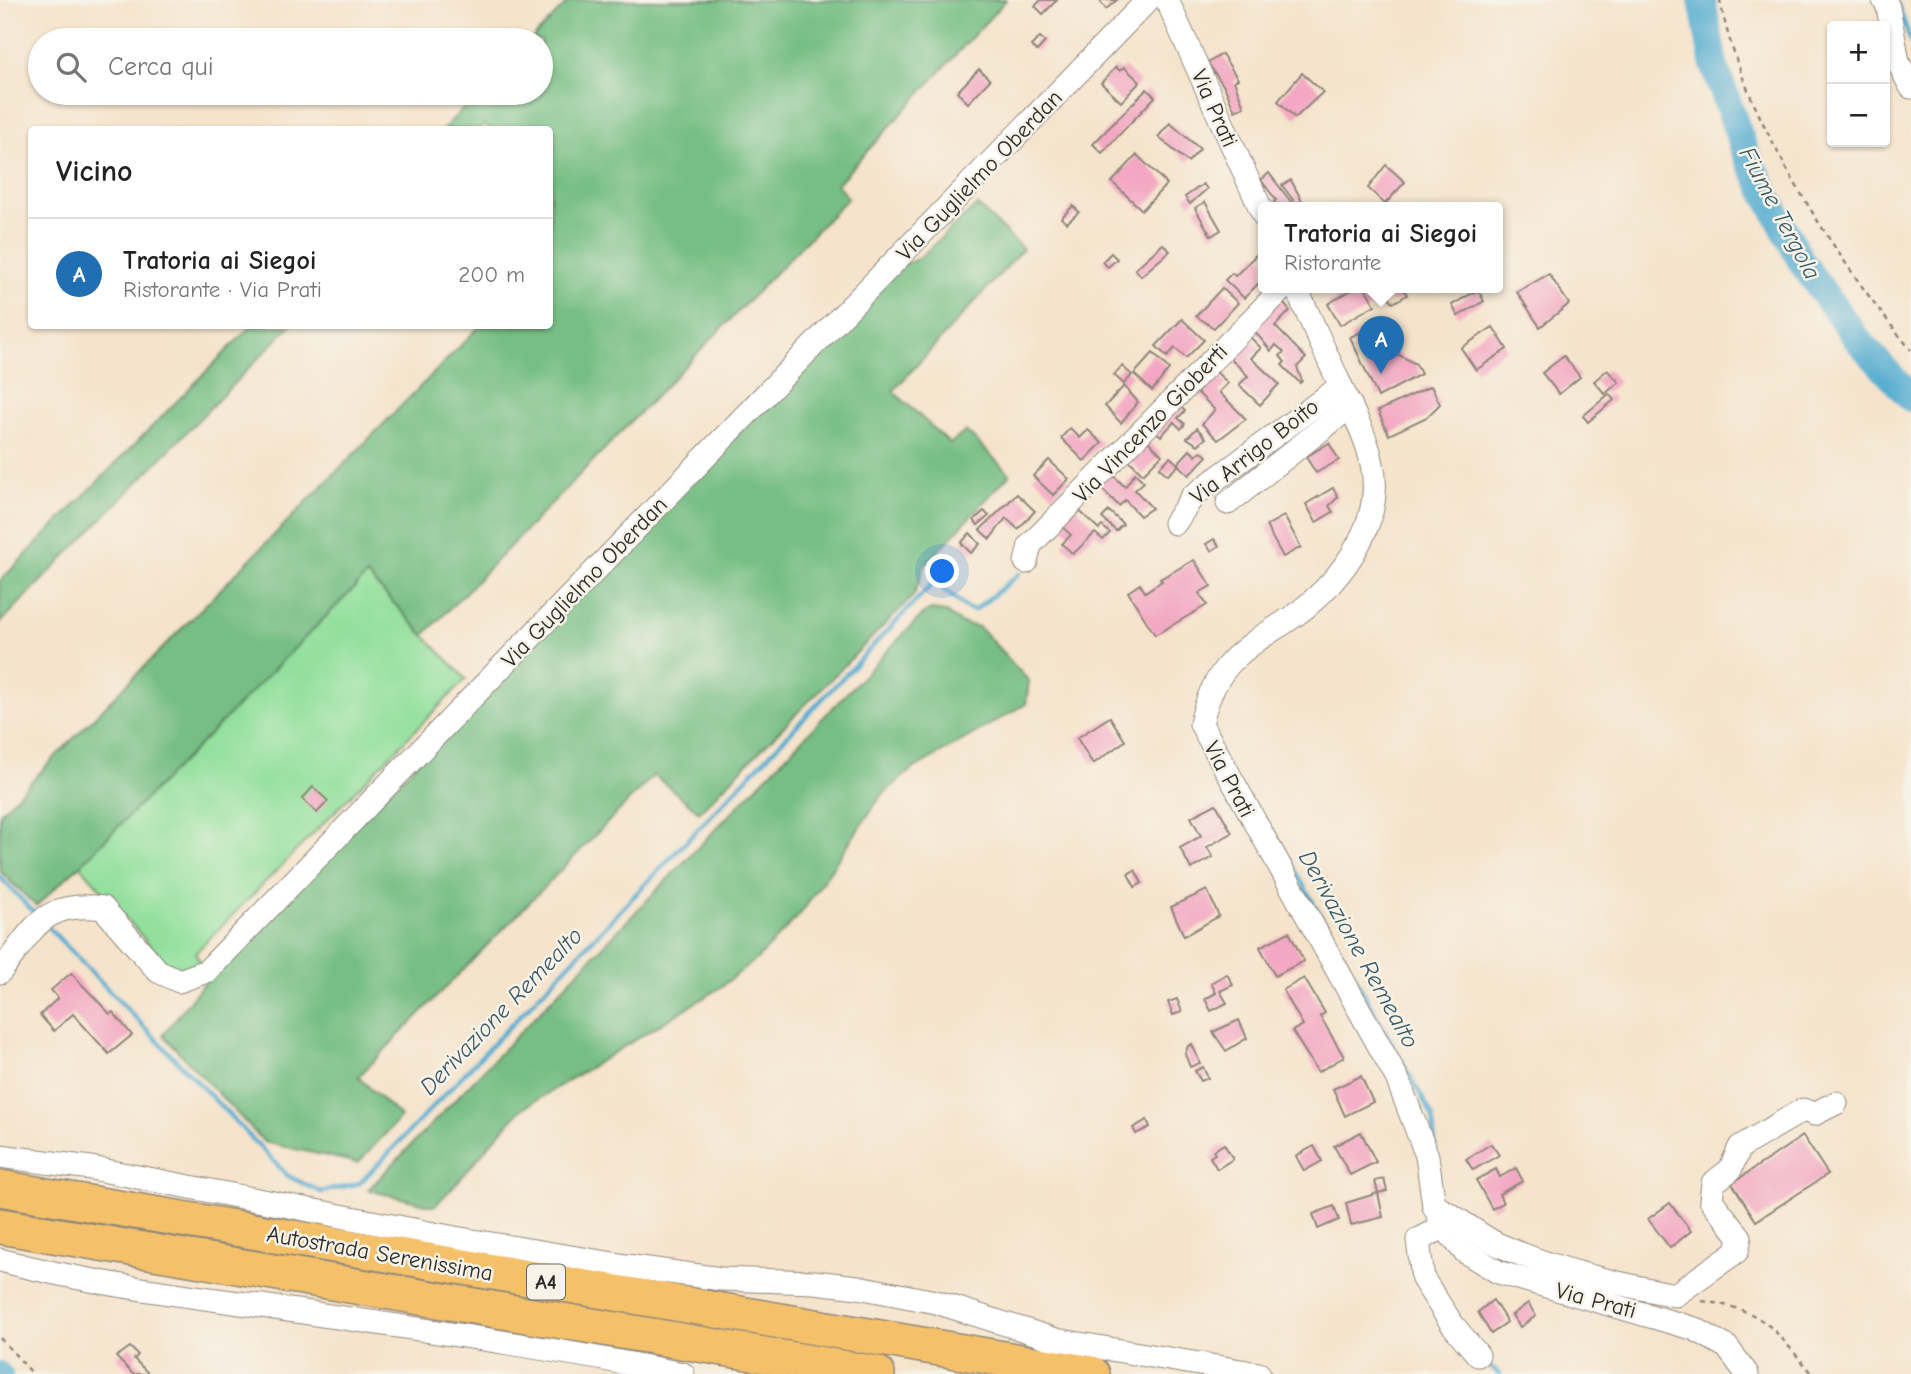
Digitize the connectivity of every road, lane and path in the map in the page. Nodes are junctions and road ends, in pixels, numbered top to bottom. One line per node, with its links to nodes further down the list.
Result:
1 (1148, 0): 14 (street, Via Guglielmo Oberdan)
2 (1167, 0): 6 (street, Via Prati)
3 (1720, 0): 9 (path)
4 (1884, 0): 5 (street)
5 (1911, 87)
6 (1258, 203)
7 (1278, 293): 13 (street, Via Vincenzo Gioberti)
8 (1298, 293): 10 (street, Via Prati)
9 (1911, 350)
10 (1346, 396): 11 (street); 12 (street, Via Arrigo Boito); 18 (street, Via Prati)
11 (1228, 503)
12 (1174, 523)
13 (1026, 562)
14 (0, 972)
15 (1836, 1103): 21 (street)
16 (0, 1156): 28 (street)
17 (0, 1188): 27 (highway, Autostrada Serenissima / A4)
18 (1439, 1217): 21 (street); 23 (street); 29 (street, Via Prati)
19 (0, 1226): 26 (highway, Autostrada Serenissima / A4)
20 (0, 1260): 25 (street)
21 (1675, 1296): 30 (path)
22 (0, 1338): 24 (path)
23 (1478, 1355)
24 (33, 1374)
25 (683, 1374)
26 (877, 1374)
27 (1092, 1374)
28 (1259, 1374)
29 (1747, 1374)
30 (1812, 1374)

